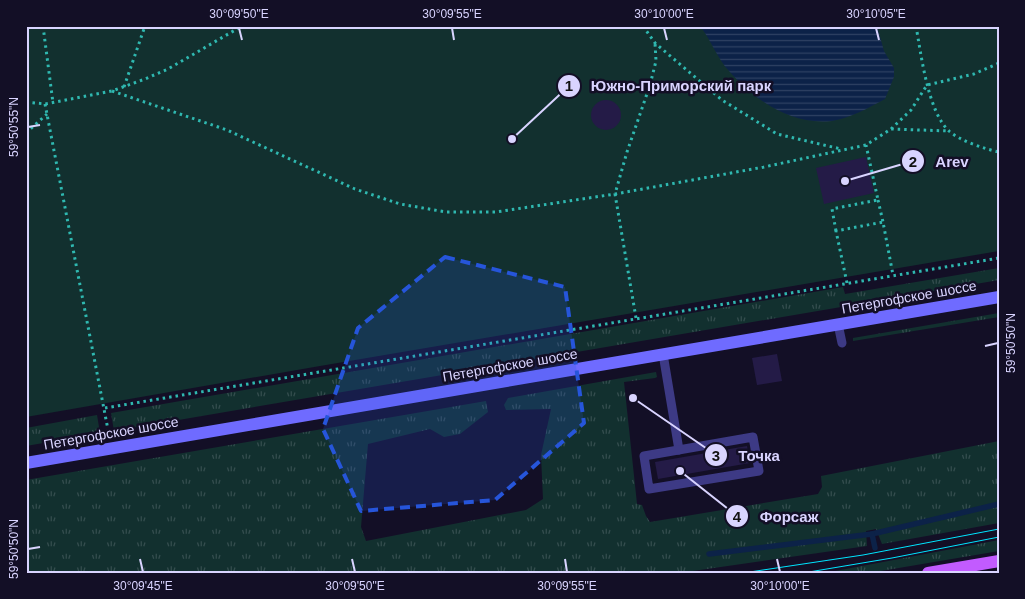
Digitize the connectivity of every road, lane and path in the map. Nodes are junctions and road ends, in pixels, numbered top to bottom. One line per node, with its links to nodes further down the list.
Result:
1 (43, 26): 12 (path)
2 (145, 26): 9 (path)
3 (242, 26): 9 (path)
4 (643, 26): 6 (path)
5 (916, 26): 8 (path)
6 (655, 42): 19 (path); 21 (path)
7 (999, 63): 8 (path)
8 (927, 85): 15 (path); 16 (path)
9 (124, 87): 10 (path)
10 (112, 91): 12 (path); 21 (path)
11 (26, 102): 13 (path)
12 (53, 103): 13 (path)
13 (45, 104): 14 (path)
14 (47, 114): 17 (path); 33 (path)
15 (891, 129): 16 (path); 18 (path)
16 (950, 131): 20 (path)
17 (26, 133)
18 (866, 145): 19 (path); 22 (path)
19 (844, 150): 21 (path)
20 (999, 152)
21 (615, 194): 29 (path)
22 (878, 200): 23 (path); 24 (path)
23 (883, 222): 24 (path); 26 (path)
24 (836, 231): 27 (path)
25 (999, 258): 26 (path)
26 (893, 275): 27 (path)
27 (847, 283): 29 (path)
28 (999, 297): 30 (street, Петергофское шоссе)
29 (636, 318): 33 (path)
30 (838, 324): 31 (lane); 32 (street, Петергофское шоссе)
31 (842, 343)
32 (663, 354): 34 (street, Петергофское шоссе); 35 (lane)
33 (105, 408): 34 (path)
34 (111, 448): 36 (street, Петергофское шоссе)
35 (679, 450): 35 (lane)
36 (26, 463)
37 (999, 560): 38 (main road)
38 (928, 573)

